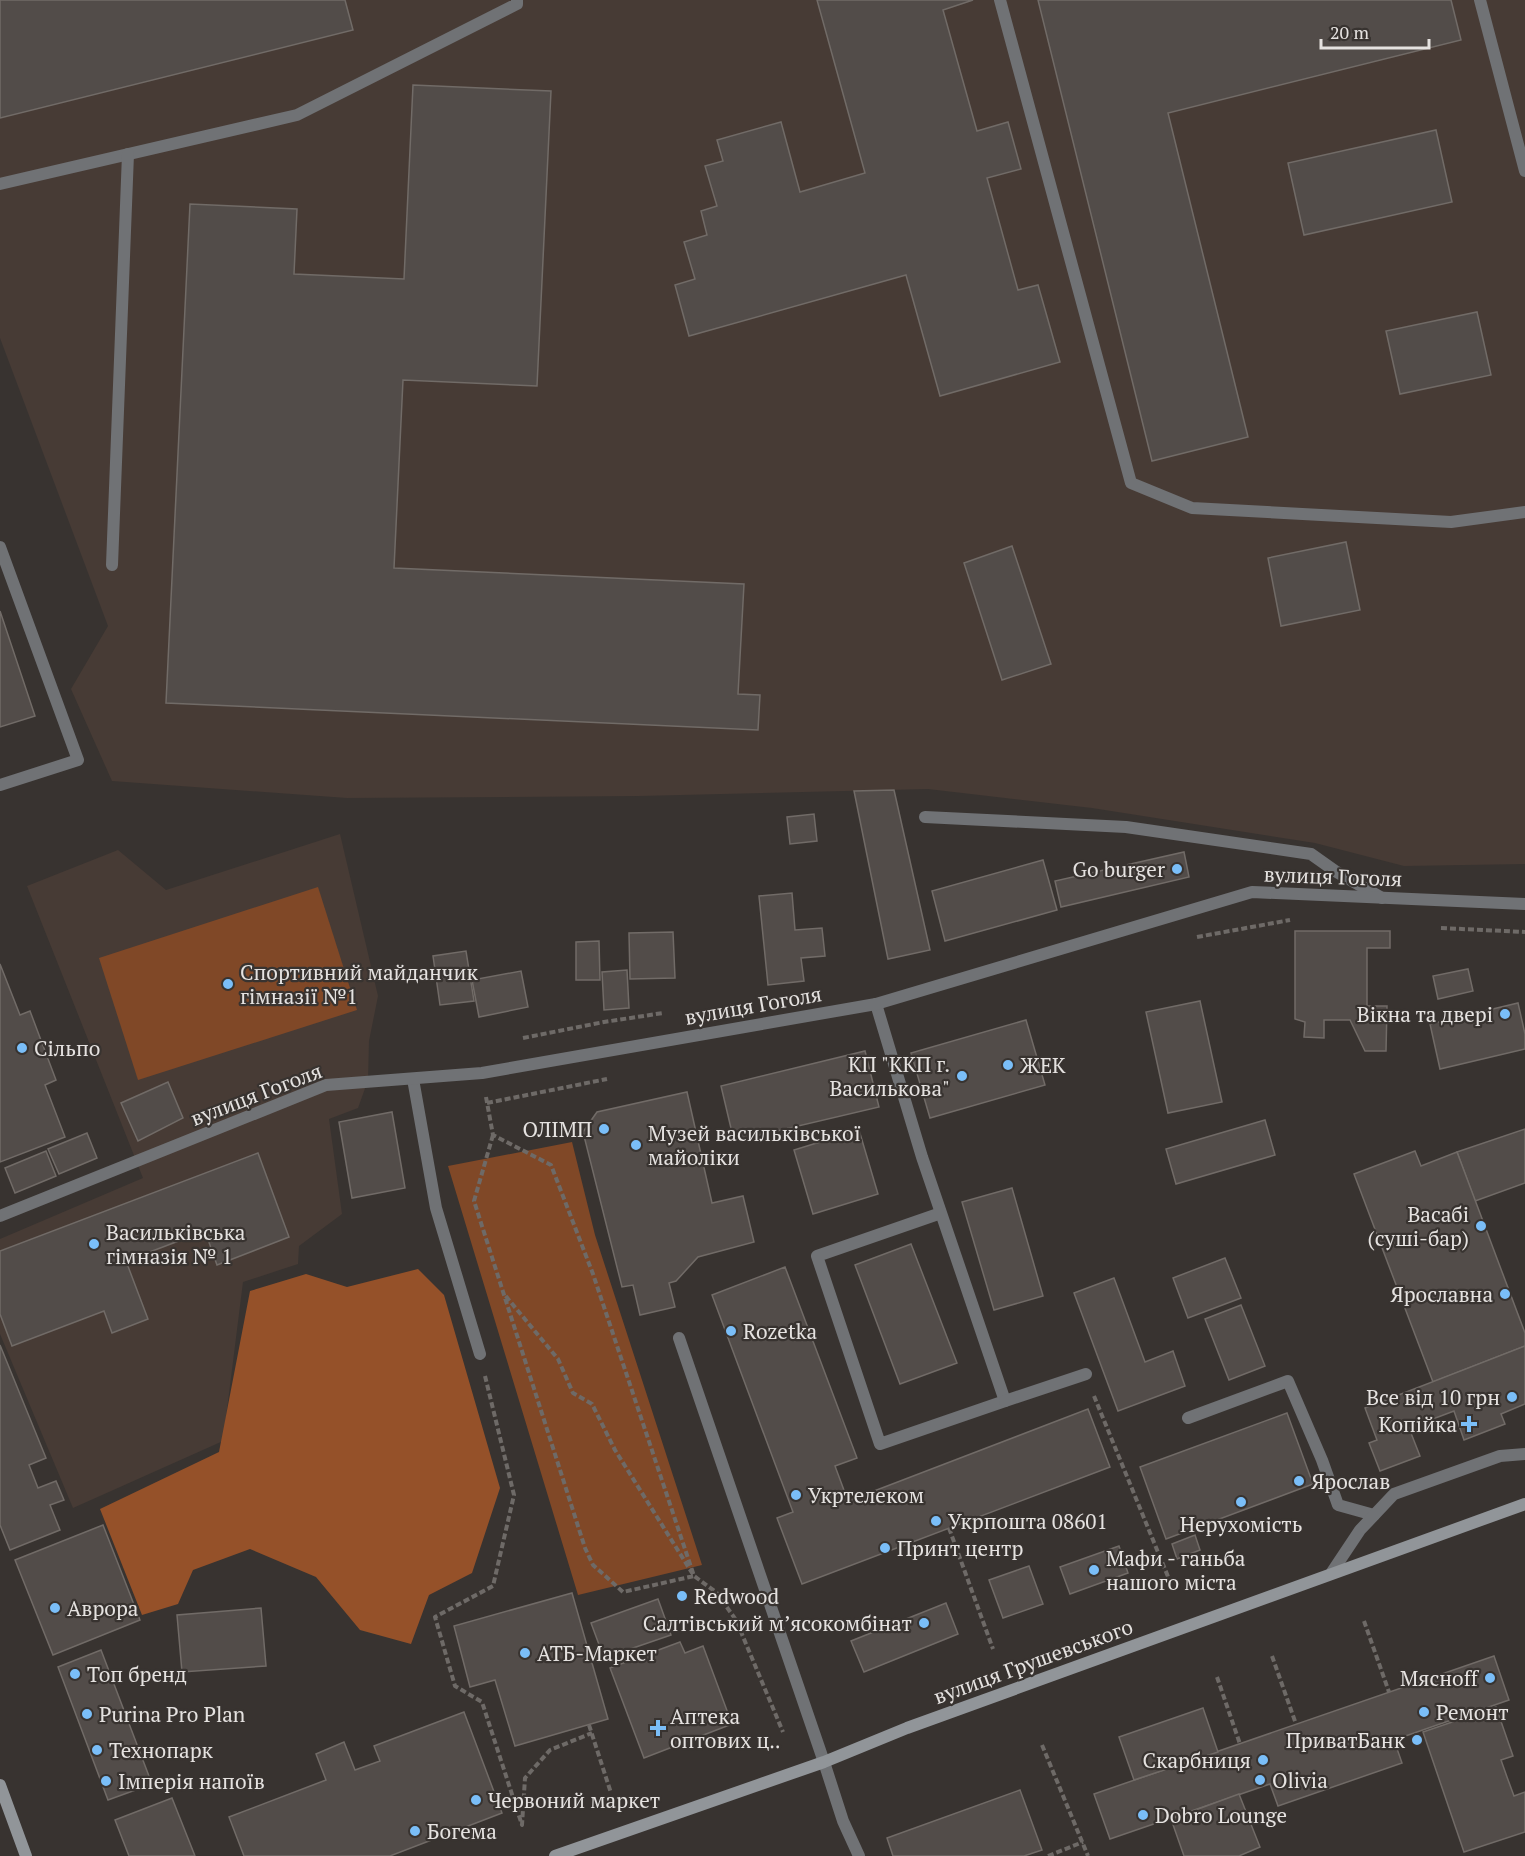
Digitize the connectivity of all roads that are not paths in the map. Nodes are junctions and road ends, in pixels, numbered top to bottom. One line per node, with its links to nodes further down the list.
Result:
1 (517, 0): 4 (street)
2 (1000, 0): 7 (street)
3 (1480, 0): 5 (street)
4 (128, 154): 6 (street); 9 (street)
5 (1525, 171)
6 (0, 184)
7 (1525, 512)
8 (0, 547): 10 (street)
9 (112, 565)
10 (0, 785)
11 (925, 817): 12 (street)
12 (1382, 898): 13 (street, вулиця Гоголя); 14 (street, вулиця Гоголя)
13 (1525, 904)
14 (876, 1004): 15 (street, вулиця Гоголя); 16 (street)
15 (413, 1079): 17 (street, вулиця Гоголя); 19 (street)
16 (941, 1214): 21 (street); 21 (street)
17 (0, 1216)
18 (679, 1338): 27 (street)
19 (480, 1354)
20 (1086, 1374): 21 (street)
21 (1005, 1401)
22 (1188, 1418): 25 (street)
23 (1525, 1454): 25 (street)
24 (1525, 1504): 26 (main road, вулиця Грушевського)
25 (1374, 1515): 26 (street)
26 (1332, 1572): 27 (main road, вулиця Грушевського)
27 (824, 1762): 30 (main road, вулиця Грушевського); 31 (street)
28 (0, 1785): 29 (main road)
29 (26, 1856)
30 (555, 1856)
31 (859, 1856)

